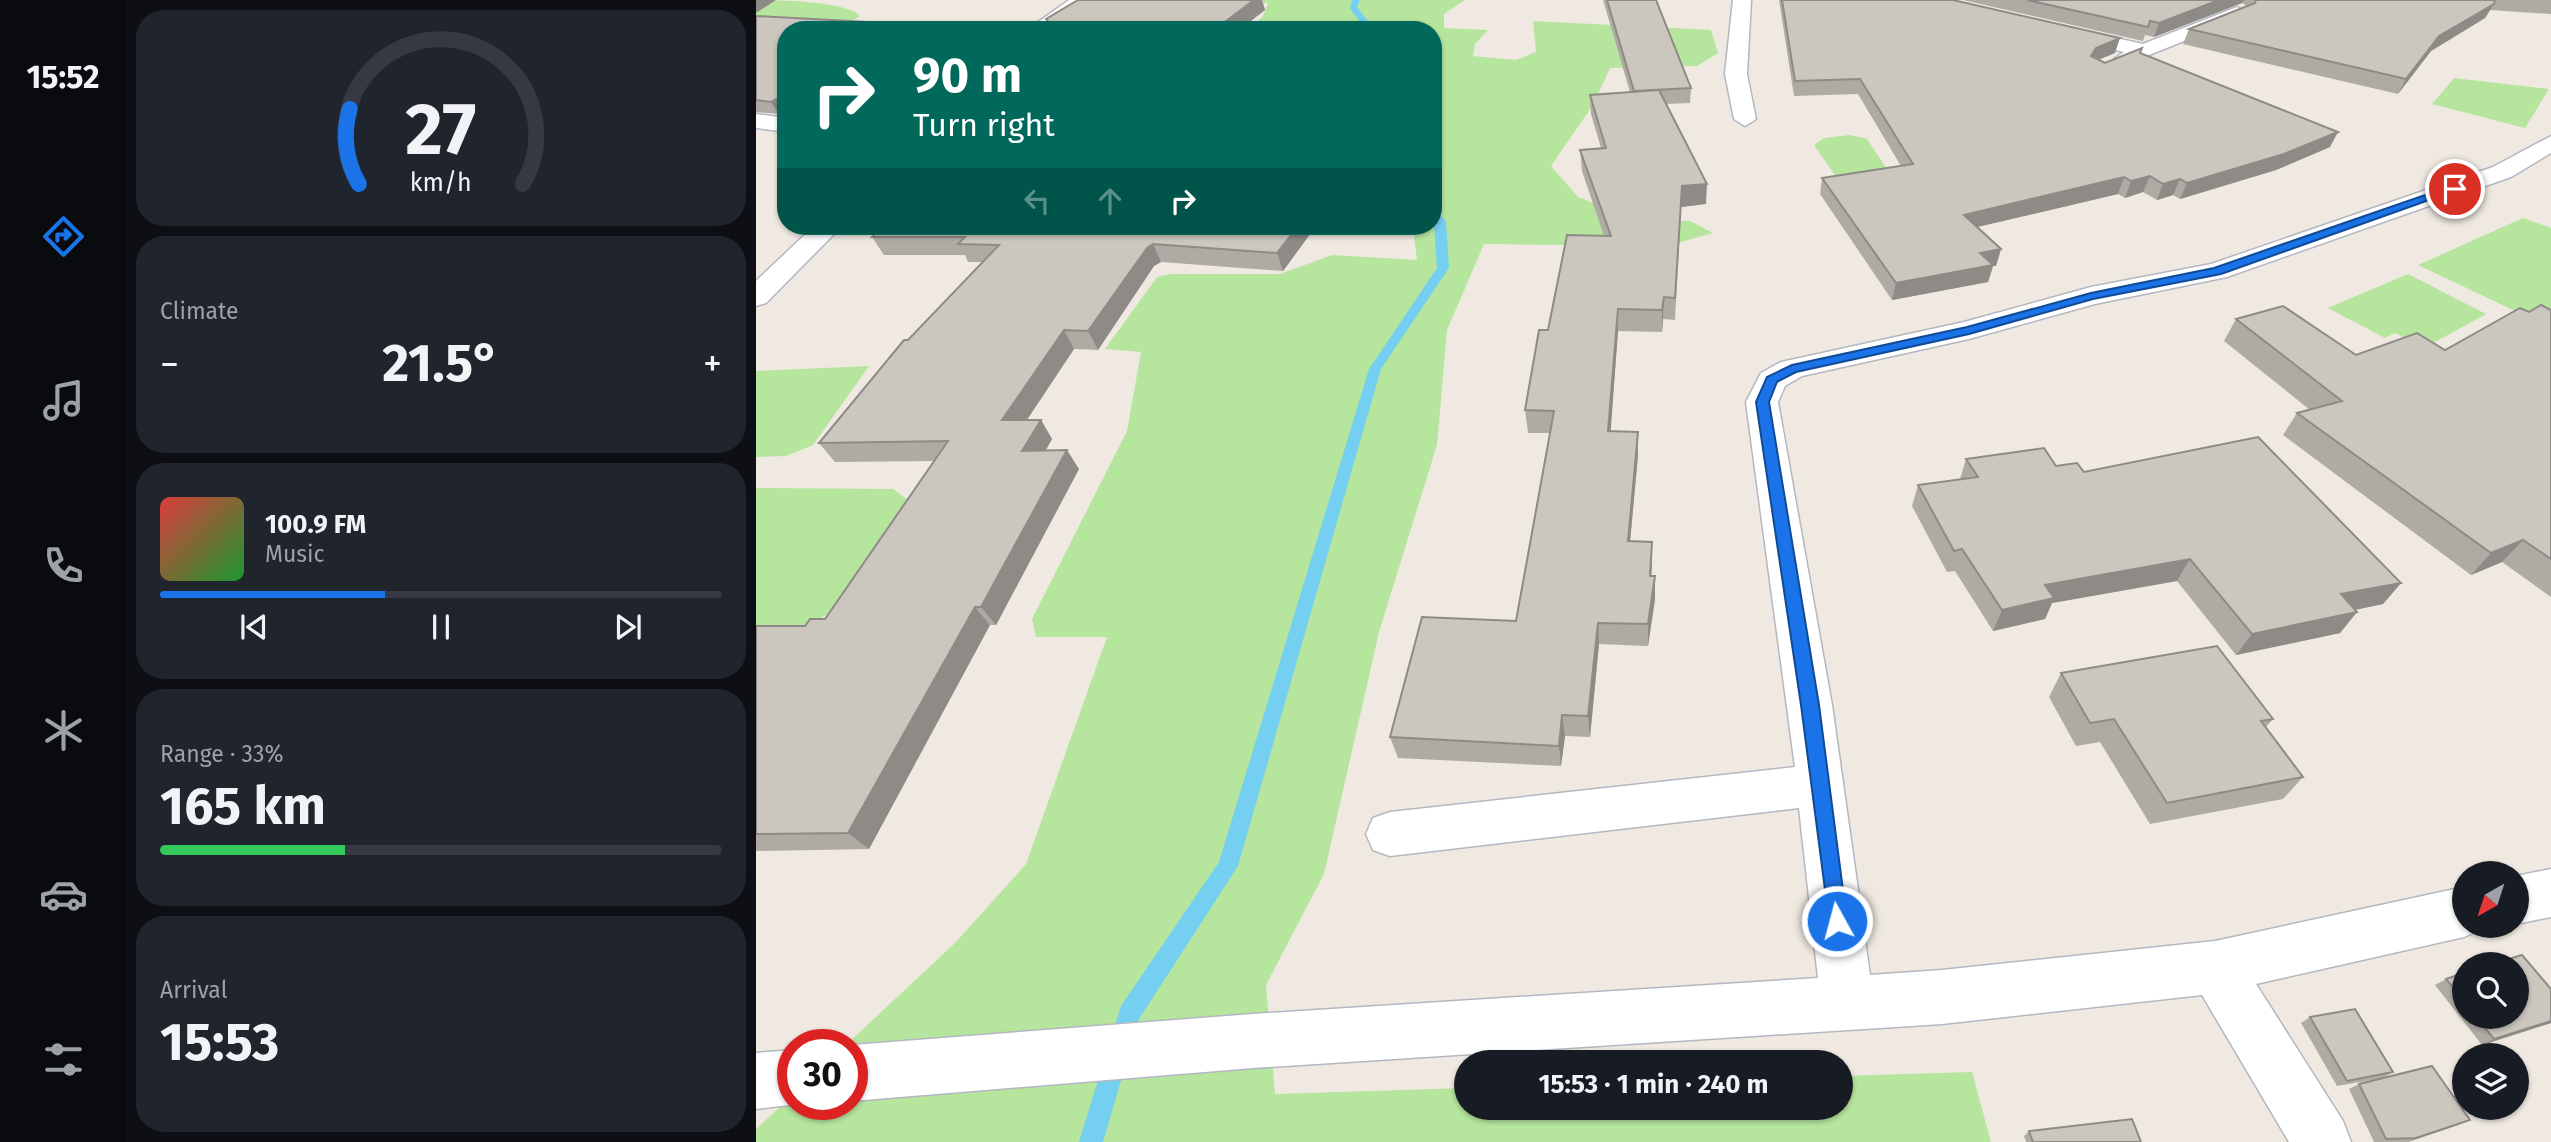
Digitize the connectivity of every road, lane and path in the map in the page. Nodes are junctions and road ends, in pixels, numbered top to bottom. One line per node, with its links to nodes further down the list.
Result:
1 (1082, 0): 4 (street)
2 (1742, 0): 8 (street)
3 (2241, 10): 6 (street)
4 (1050, 21)
5 (2049, 29): 6 (street)
6 (2147, 51): 7 (street)
7 (2111, 64)
8 (1745, 119)
9 (756, 121): 10 (street)
10 (777, 124)
11 (2551, 143): 14 (street)
12 (820, 235): 13 (street)
13 (756, 297)
14 (1820, 785): 15 (street); 20 (street)
15 (1390, 834)
16 (2551, 892): 17 (street)
17 (2529, 897)
18 (2452, 915): 19 (street)
19 (2215, 967): 20 (street); 24 (street)
20 (1847, 1002): 21 (street)
21 (868, 1072)
22 (777, 1079): 23 (street)
23 (756, 1081)
24 (2322, 1142)

